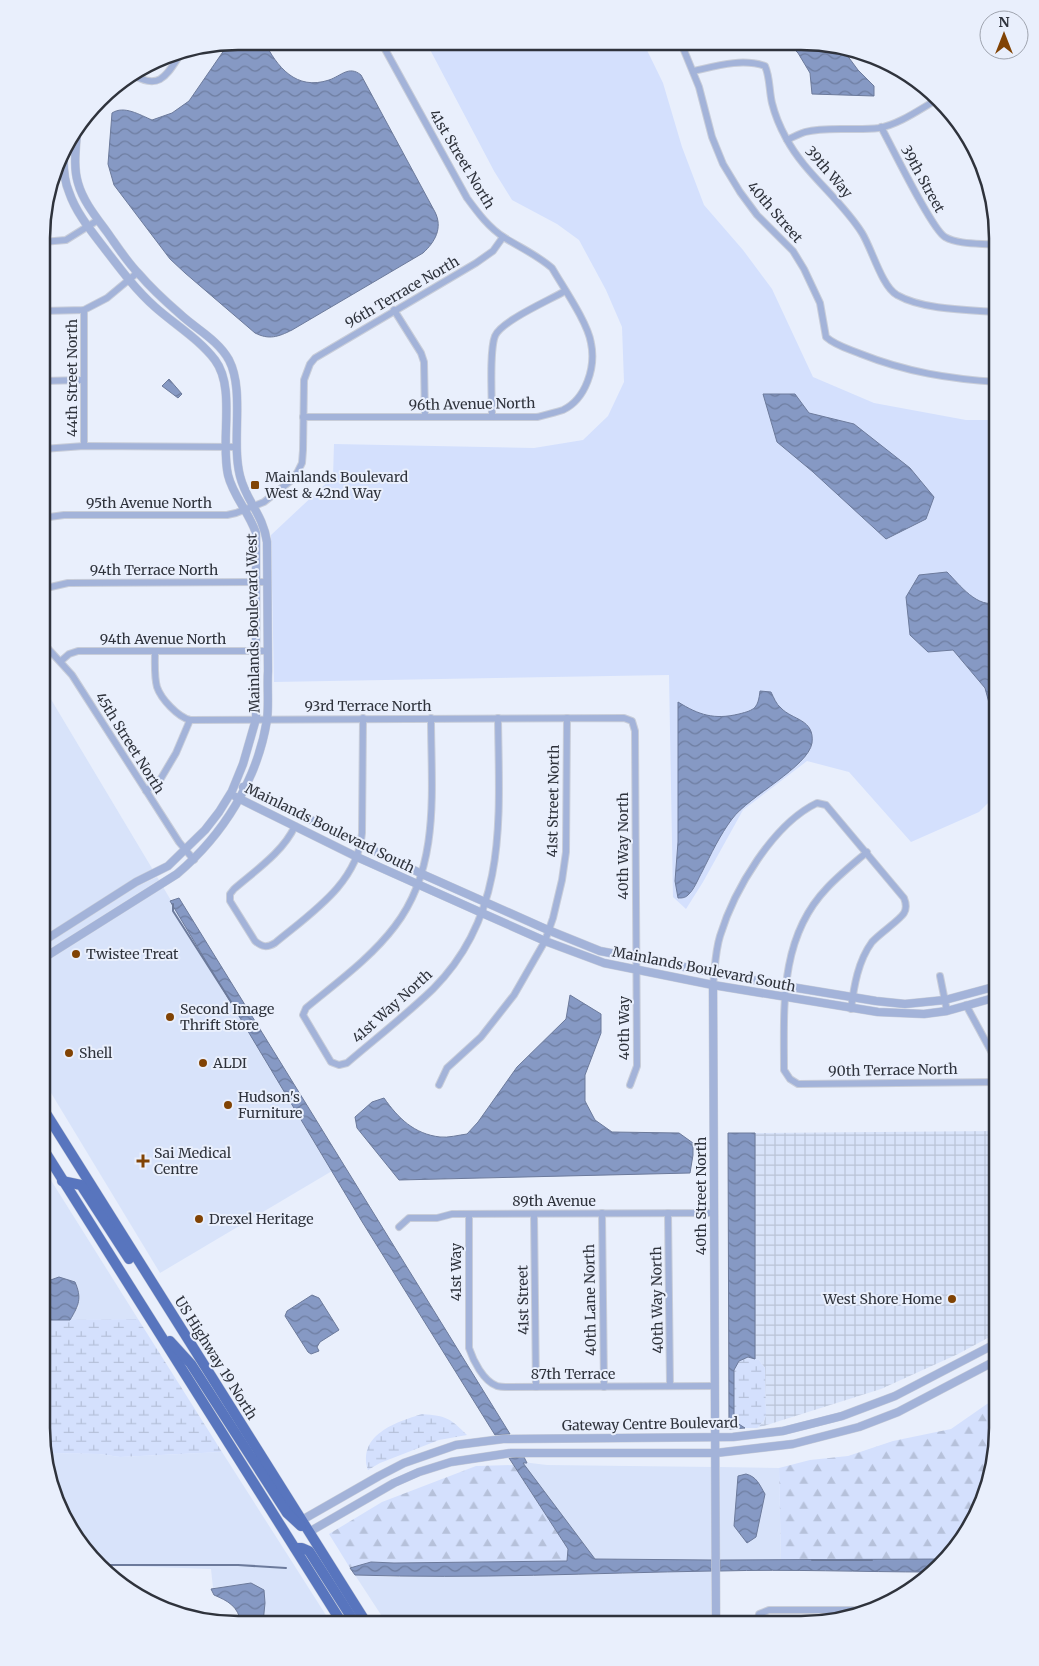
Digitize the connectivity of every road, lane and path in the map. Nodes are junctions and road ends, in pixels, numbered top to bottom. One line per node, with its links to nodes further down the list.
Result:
1 (385, 50): 13 (street, 41st Street North)
2 (685, 50): 4 (street, 40th Street)
3 (177, 60): 5 (street)
4 (694, 71): 8 (street, 39th Way); 27 (street, 40th Street)
5 (140, 77)
6 (931, 103): 7 (street)
7 (881, 127): 8 (street); 15 (street, 39th Street)
8 (787, 140): 22 (street, 39th Way)
9 (76, 142): 11 (street, Mainlands Boulevard West)
10 (64, 166): 12 (street, Mainlands Boulevard West)
11 (98, 220): 12 (street); 16 (street, Mainlands Boulevard West)
12 (88, 227): 14 (street); 17 (street, Mainlands Boulevard West)
13 (503, 238): 18 (street, 41st Street North); 20 (street, 96th Terrace North)
14 (50, 241)
15 (989, 244)
16 (137, 273): 17 (street); 33 (street, Mainlands Boulevard West)
17 (129, 280): 19 (street); 32 (street, Mainlands Boulevard West)
18 (565, 291): 23 (street, 41st Street North); 29 (street)
19 (84, 310): 21 (street); 25 (street, 44th Street North)
20 (394, 310): 24 (street, 96th Terrace North); 28 (street)
21 (50, 311)
22 (989, 311)
23 (591, 343): 29 (street, 96th Avenue North)
24 (310, 364): 30 (street, 95th Avenue North)
25 (84, 380): 26 (street); 31 (street, 44th Street North)
26 (50, 381)
27 (989, 381)
28 (425, 417): 29 (street, 96th Avenue North); 30 (street, 96th Avenue North)
29 (492, 417)
30 (304, 418): 35 (street, 95th Avenue North)
31 (84, 446): 32 (street); 34 (street)
32 (225, 447): 33 (street); 36 (street, Mainlands Boulevard West)
33 (237, 447): 35 (street, Mainlands Boulevard West)
34 (50, 449)
35 (254, 507): 36 (street, 95th Avenue North); 39 (street, Mainlands Boulevard West)
36 (245, 510): 37 (street, 95th Avenue North); 38 (street, Mainlands Boulevard West)
37 (50, 517)
38 (256, 582): 39 (street, 94th Terrace North); 40 (street, 94th Terrace North); 43 (street, Mainlands Boulevard West)
39 (267, 582): 44 (street, Mainlands Boulevard West)
40 (50, 587)
41 (50, 650): 45 (street, 45th Street North)
42 (155, 651): 43 (street, 94th Avenue North); 45 (street, 94th Avenue North); 52 (street)
43 (257, 651): 44 (street, 94th Avenue North); 50 (street, Mainlands Boulevard West)
44 (268, 651): 51 (street, Mainlands Boulevard West)
45 (61, 661): 56 (street, 45th Street North)
46 (363, 718): 47 (street, 93rd Terrace North); 51 (street, 93rd Terrace North); 60 (street)
47 (430, 718): 48 (street, 93rd Terrace North); 65 (street)
48 (498, 718): 49 (street, 93rd Terrace North); 67 (street, 41st Way North)
49 (567, 718): 53 (street, 93rd Terrace North); 69 (street, 41st Street North)
50 (256, 719): 51 (street, 93rd Terrace North); 52 (street, 93rd Terrace North); 54 (street, Mainlands Boulevard West)
51 (267, 719): 55 (street, Mainlands Boulevard West)
52 (190, 720): 56 (street)
53 (632, 721): 73 (street, 40th Way North)
54 (235, 782): 55 (street, Mainlands Boulevard South); 57 (street, Mainlands Boulevard West)
55 (245, 788): 58 (street, Mainlands Boulevard West); 60 (street, Mainlands Boulevard South)
56 (146, 791): 61 (street, 45th Street North)
57 (230, 794): 58 (street, Mainlands Boulevard South); 61 (street, Mainlands Boulevard West)
58 (240, 799): 59 (street, Mainlands Boulevard South); 64 (street, Mainlands Boulevard West)
59 (295, 826): 63 (street, Mainlands Boulevard South); 63 (street)
60 (361, 846): 63 (street); 65 (street, Mainlands Boulevard South)
61 (185, 850): 64 (street, 45th Street North); 70 (street, Mainlands Boulevard West)
62 (867, 852): 75 (street, 40th Street North); 78 (street); 81 (street)
63 (357, 857): 66 (street, Mainlands Boulevard South)
64 (194, 860): 72 (street, Mainlands Boulevard West)
65 (422, 874): 66 (street); 67 (street, Mainlands Boulevard South)
66 (419, 884): 68 (street, Mainlands Boulevard South); 68 (street, 41st Way North)
67 (485, 903): 68 (street, 41st Way North); 69 (street, Mainlands Boulevard South)
68 (482, 913): 71 (street, Mainlands Boulevard South)
69 (548, 930): 71 (street, 41st Street North); 73 (street, Mainlands Boulevard South)
70 (50, 937)
71 (544, 941): 74 (street, Mainlands Boulevard South); 89 (street, 41st Street North)
72 (50, 954)
73 (636, 959): 74 (street, 40th Way North); 75 (street, Mainlands Boulevard South)
74 (636, 970): 77 (street, Mainlands Boulevard South); 90 (street, 40th Way)
75 (714, 973): 77 (street, 40th Street North); 78 (street, Mainlands Boulevard South)
76 (940, 976): 83 (street)
77 (714, 985): 80 (street, Mainlands Boulevard South); 96 (street, 40th Street North)
78 (785, 986): 80 (street); 81 (street, Mainlands Boulevard South)
79 (989, 988): 83 (street, Mainlands Boulevard South)
80 (784, 997): 85 (street, Mainlands Boulevard South); 88 (street, 90th Terrace North)
81 (852, 998): 83 (street, Mainlands Boulevard South); 85 (street)
82 (989, 999): 84 (street, Mainlands Boulevard South)
83 (945, 1000): 86 (street)
84 (966, 1005): 86 (street, Mainlands Boulevard South); 87 (street)
85 (851, 1009): 86 (street, Mainlands Boulevard South)
86 (947, 1011)
87 (989, 1046)
88 (989, 1082)
89 (439, 1085)
90 (630, 1085)
91 (50, 1120): 100 (highway, US Highway 19 North)
92 (50, 1160): 93 (highway)
93 (62, 1180): 100 (highway); 101 (highway)
94 (602, 1213): 95 (street, 89th Avenue); 98 (street, 89th Avenue); 108 (street, 40th Lane North)
95 (668, 1213): 96 (street, 89th Avenue); 105 (street, 40th Way North)
96 (713, 1213): 106 (street, 40th Street North)
97 (469, 1214): 98 (street, 89th Avenue); 99 (street, 89th Avenue); 102 (street, 41st Way)
98 (534, 1214): 107 (street, 41st Street)
99 (399, 1227)
100 (161, 1297): 115 (highway, US Highway 19 North)
101 (154, 1324): 116 (highway); 117 (highway)
102 (469, 1330): 107 (street, 87th Terrace)
103 (989, 1347): 109 (street, Gateway Centre Boulevard)
104 (989, 1364): 110 (street, Gateway Centre Boulevard)
105 (670, 1386): 106 (street, 87th Terrace); 108 (street, 87th Terrace)
106 (715, 1386): 111 (street, 40th Street North)
107 (536, 1387): 108 (street, 87th Terrace)
108 (604, 1387)
109 (879, 1402): 110 (street); 111 (street, Gateway Centre Boulevard)
110 (886, 1417): 113 (street, Gateway Centre Boulevard)
111 (716, 1437): 112 (street, Gateway Centre Boulevard); 113 (street, 40th Street North)
112 (474, 1442): 114 (street); 115 (street, Gateway Centre Boulevard)
113 (716, 1453): 114 (street, Gateway Centre Boulevard); 122 (street, 40th Street North)
114 (477, 1457): 116 (street, Gateway Centre Boulevard)
115 (302, 1520): 116 (highway, US Highway 19 North)
116 (310, 1532): 121 (highway, US Highway 19 North)
117 (295, 1548): 119 (highway); 120 (highway)
118 (850, 1610): 123 (street)
119 (337, 1616)
120 (350, 1616)
121 (362, 1616)
122 (716, 1616)
123 (759, 1616)

